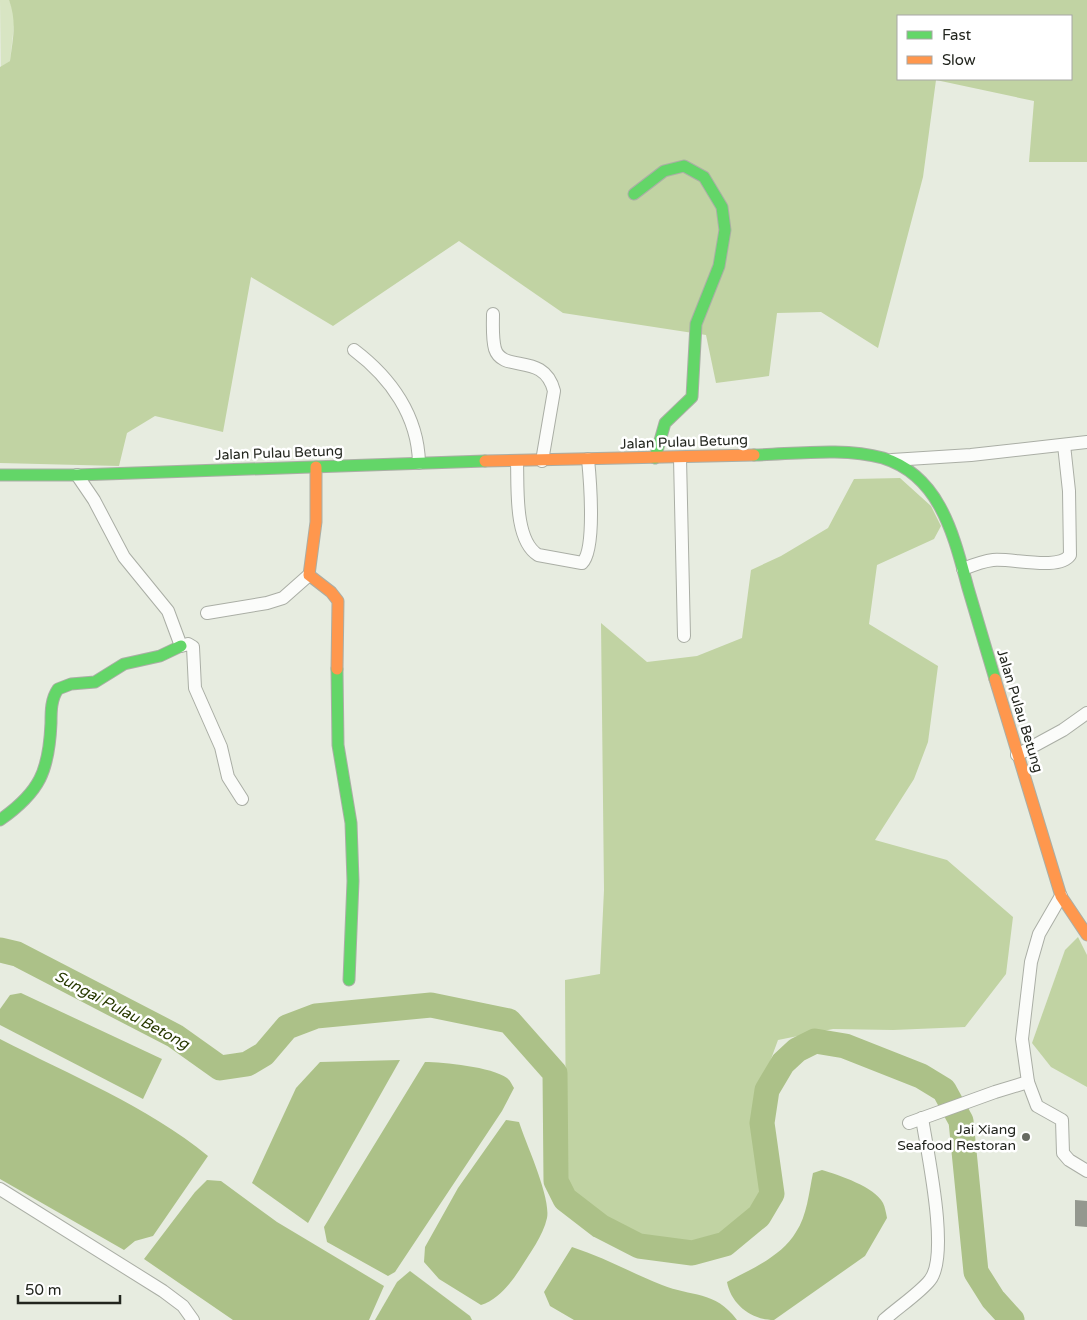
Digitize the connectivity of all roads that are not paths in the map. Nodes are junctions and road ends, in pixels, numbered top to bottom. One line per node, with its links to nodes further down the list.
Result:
1 (634, 194): 6 (street)
2 (493, 314): 9 (street)
3 (354, 350): 12 (street)
4 (1087, 442): 5 (street)
5 (1064, 445): 10 (street); 16 (street)
6 (655, 458): 7 (street, Jalan Pulau Betung); 8 (street, Jalan Pulau Betung)
7 (680, 458): 10 (street, Jalan Pulau Betung); 19 (street)
8 (588, 459): 9 (street, Jalan Pulau Betung); 11 (street)
9 (542, 461): 11 (street, Jalan Pulau Betung)
10 (890, 461): 16 (street, Jalan Pulau Betung)
11 (517, 462): 12 (street, Jalan Pulau Betung)
12 (419, 463): 13 (street, Jalan Pulau Betung)
13 (316, 467): 15 (street, Jalan Pulau Betung); 17 (street)
14 (0, 475): 15 (street, Jalan Pulau Betung)
15 (77, 475): 20 (street)
16 (963, 569): 22 (street, Jalan Pulau Betung)
17 (309, 575): 18 (street); 27 (street)
18 (208, 613)
19 (684, 636)
20 (181, 646): 23 (street); 24 (street)
21 (1087, 713): 22 (street)
22 (1017, 755): 25 (street, Jalan Pulau Betung)
23 (242, 799)
24 (0, 820)
25 (1061, 896): 26 (street, Jalan Pulau Betung); 28 (street)
26 (1087, 935)
27 (349, 980)
28 (1028, 1082): 29 (street); 31 (street)
29 (925, 1117): 30 (street); 34 (street)
30 (909, 1123)
31 (1087, 1171)
32 (0, 1189): 33 (street)
33 (193, 1320)
34 (884, 1320)

